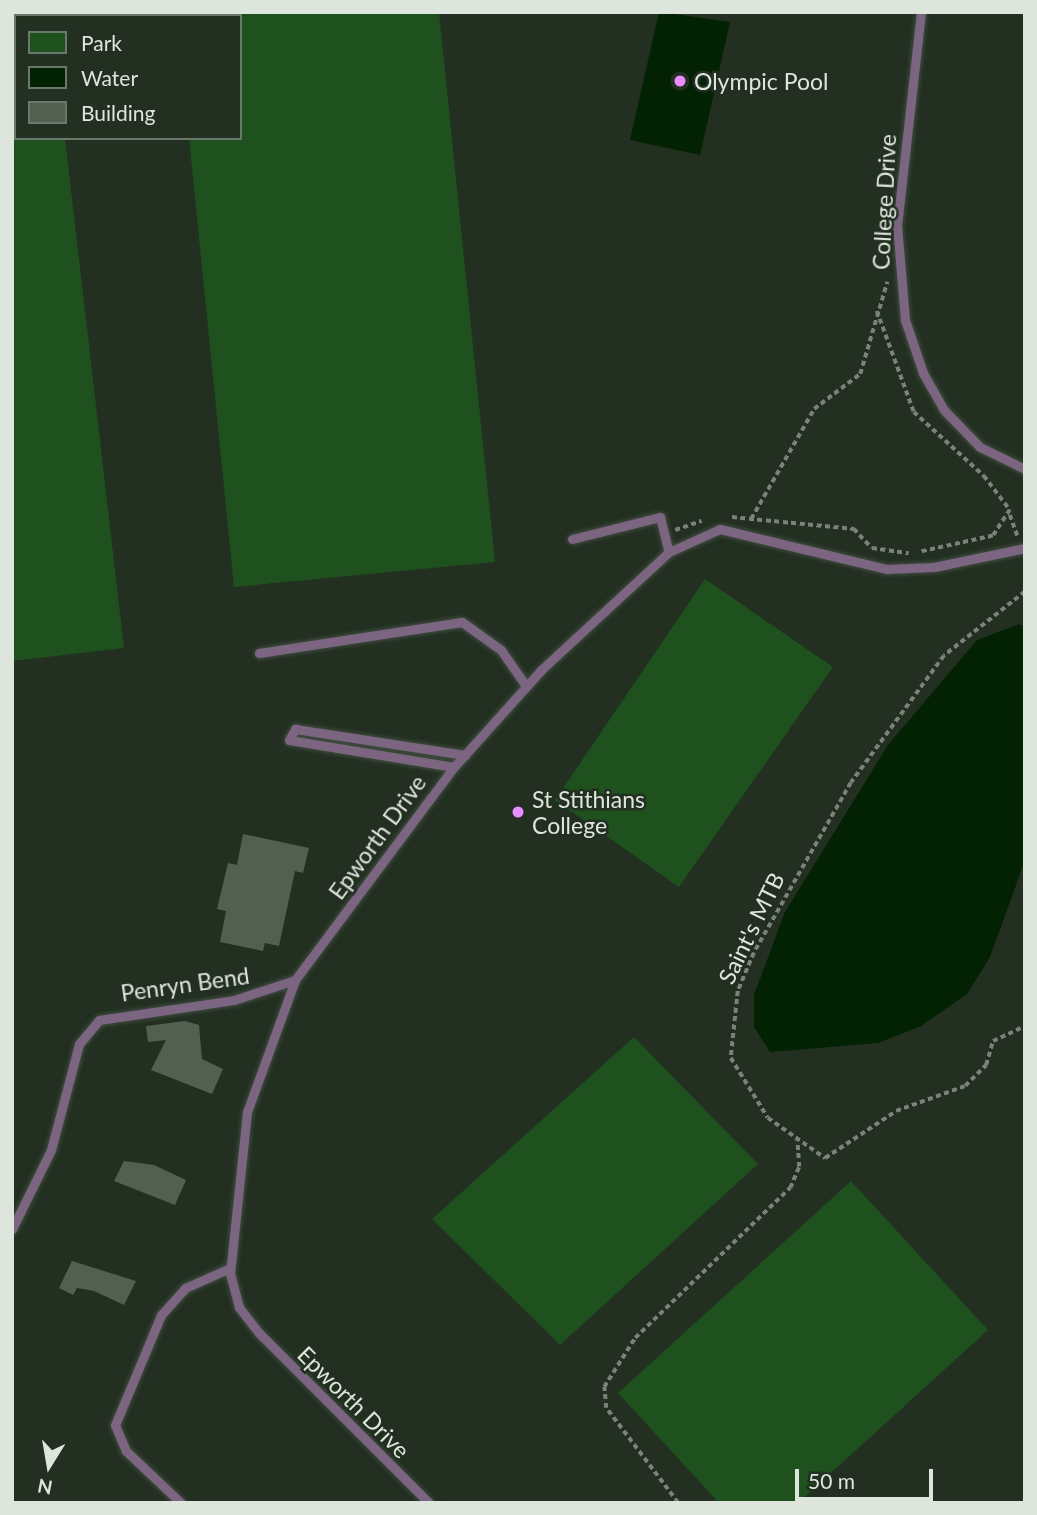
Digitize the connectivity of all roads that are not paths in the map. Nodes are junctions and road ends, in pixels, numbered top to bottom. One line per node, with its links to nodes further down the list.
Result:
1 (920, 12): 2 (lane, College Drive)
2 (1025, 469)
3 (572, 539): 5 (lane)
4 (1025, 548): 5 (lane, Epworth Drive)
5 (669, 552): 7 (lane, Epworth Drive)
6 (259, 653): 7 (lane)
7 (526, 686): 8 (lane, Epworth Drive)
8 (465, 754): 9 (lane, Epworth Drive); 9 (lane)
9 (454, 767): 10 (lane, Epworth Drive)
10 (295, 980): 11 (lane, Penryn Bend); 12 (lane, Epworth Drive)
11 (12, 1229)
12 (230, 1268): 13 (lane); 14 (lane, Epworth Drive)
13 (181, 1503)
14 (429, 1503)

